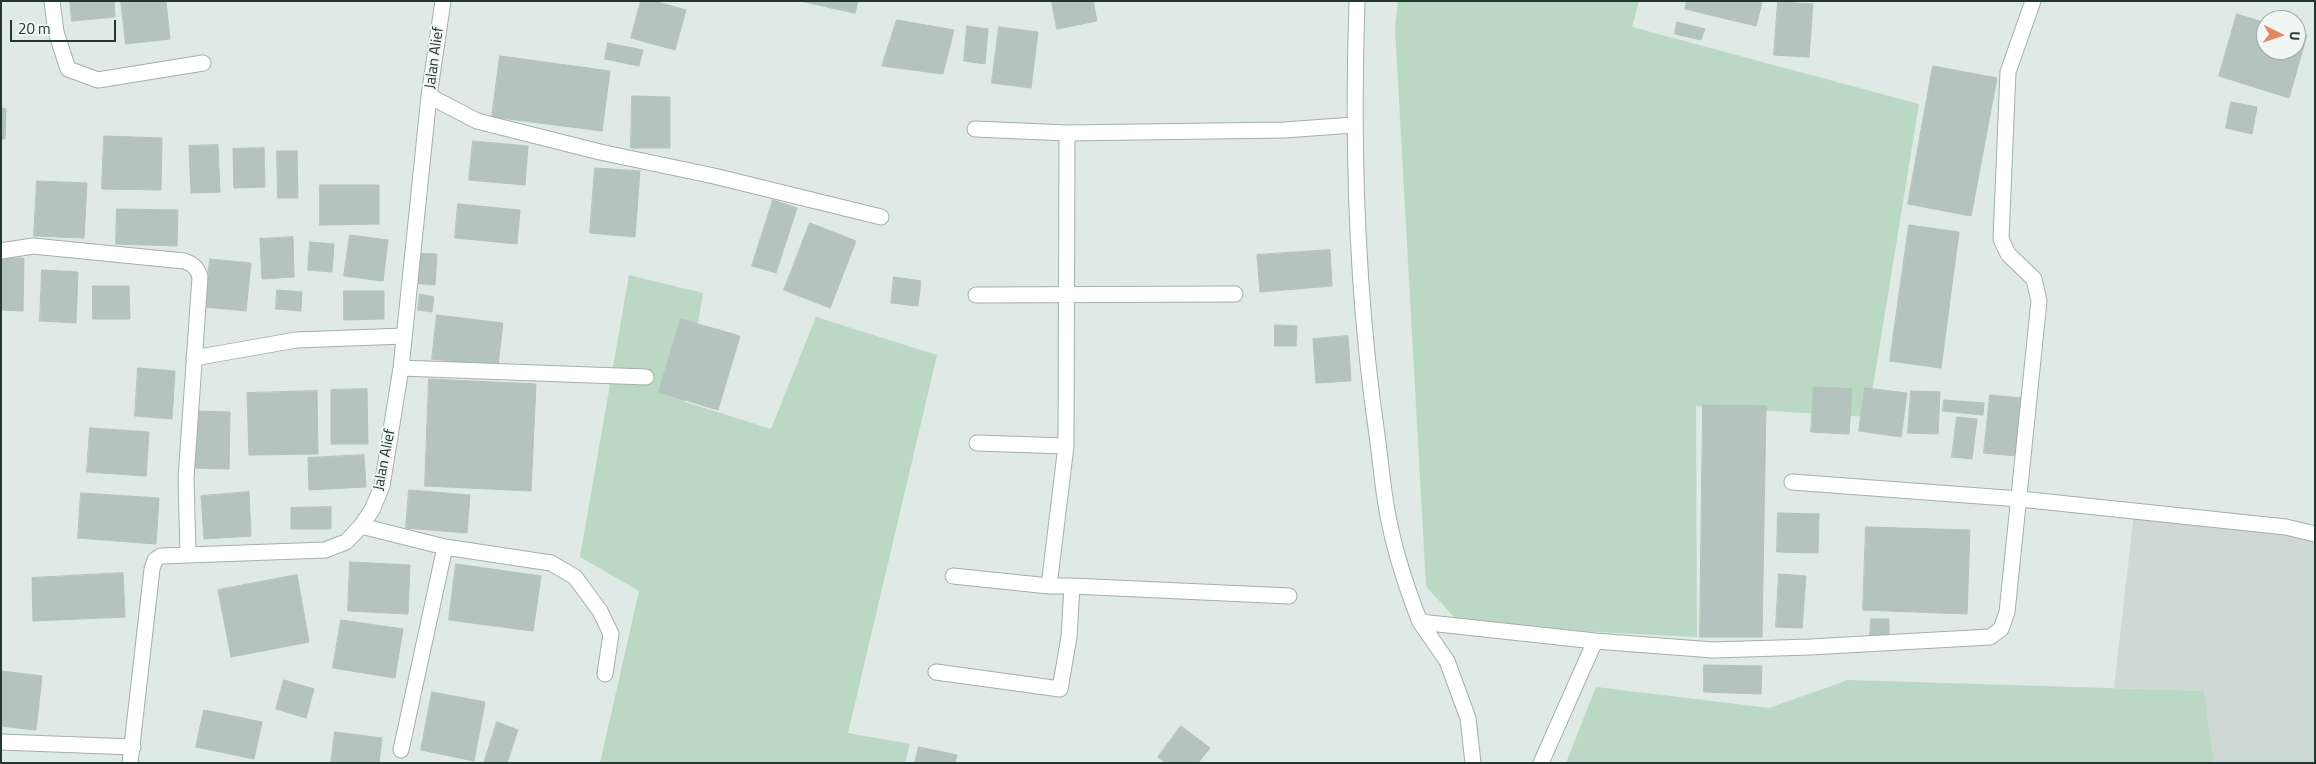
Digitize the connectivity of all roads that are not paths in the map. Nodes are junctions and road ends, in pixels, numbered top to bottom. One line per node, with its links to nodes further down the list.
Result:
1 (52, 1): 5 (street)
2 (443, 1): 6 (street, Jalan Alief)
3 (1357, 1): 7 (street)
4 (2033, 1): 22 (street)
5 (203, 64)
6 (429, 96): 10 (street); 15 (street, Jalan Alief)
7 (1354, 125): 9 (street); 31 (street)
8 (975, 129): 9 (street)
9 (1067, 133): 12 (street)
10 (881, 217)
11 (1, 251): 16 (street)
12 (1067, 293): 13 (street); 14 (street); 20 (street)
13 (1235, 294)
14 (976, 295)
15 (404, 336): 16 (street); 17 (street, Jalan Alief)
16 (194, 358): 26 (street)
17 (401, 368): 18 (street); 23 (street, Jalan Alief)
18 (646, 377)
19 (977, 443): 20 (street)
20 (1066, 446): 28 (street)
21 (1792, 482): 22 (street)
22 (2020, 498): 24 (street); 32 (street)
23 (361, 526): 25 (street); 26 (street, Jalan Alief)
24 (2315, 534)
25 (445, 547): 34 (street); 37 (street)
26 (188, 554): 36 (street, Jalan Alief)
27 (953, 576): 28 (street)
28 (1049, 586): 29 (street)
29 (1072, 586): 30 (street); 33 (street)
30 (1289, 596)
31 (1420, 622): 32 (street); 39 (street)
32 (1595, 641): 40 (street)
33 (936, 672)
34 (605, 674)
35 (1, 742): 36 (street)
36 (133, 747): 38 (street, Jalan Alief)
37 (401, 750)
38 (130, 763)
39 (1473, 763)
40 (1541, 763)

